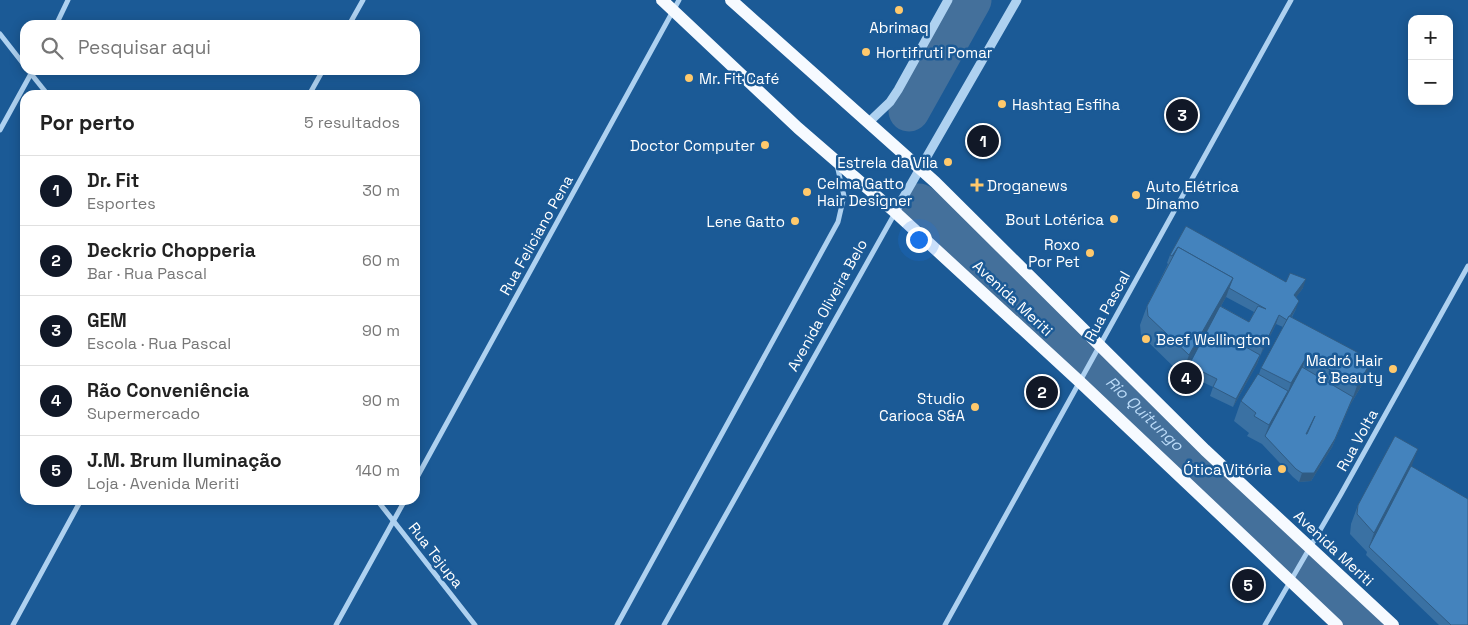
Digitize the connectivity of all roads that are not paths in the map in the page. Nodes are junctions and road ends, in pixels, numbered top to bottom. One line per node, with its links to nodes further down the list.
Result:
1 (68, 0): 9 (street)
2 (363, 0): 10 (street)
3 (662, 0): 8 (main road, Avenida Meriti)
4 (731, 0): 20 (main road, Avenida Meriti)
5 (948, 0): 20 (street)
6 (1016, 0): 23 (street, Avenida Oliveira Belo)
7 (1291, 0): 26 (street, Rua Pascal)
8 (676, 5): 22 (main road, Avenida Meriti); 28 (street, Rua Feliciano Pena)
9 (58, 20)
10 (352, 20)
11 (0, 34): 12 (street)
12 (20, 60)
13 (28, 75): 16 (street)
14 (33, 75): 17 (street)
15 (320, 75): 18 (street)
16 (20, 90)
17 (44, 90)
18 (312, 90)
19 (20, 91): 21 (street)
20 (869, 122): 23 (main road, Avenida Meriti)
21 (0, 130)
22 (835, 160): 24 (main road, Avenida Meriti); 38 (street, Avenida Oliveira Belo)
23 (920, 169): 24 (street, Avenida Oliveira Belo); 26 (main road, Avenida Meriti)
24 (895, 212): 27 (main road, Avenida Meriti); 39 (street, Avenida Oliveira Belo)
25 (1468, 266): 33 (street, Rua Volta)
26 (1098, 349): 27 (street, Rua Pascal); 33 (main road, Avenida Meriti)
27 (1082, 378): 34 (main road, Avenida Meriti); 40 (street, Rua Pascal)
28 (420, 472)
29 (78, 505): 35 (street)
30 (380, 505): 32 (street, Rua Tejupa)
31 (402, 505): 32 (street)
32 (393, 521): 36 (street); 37 (street, Rua Tejupa)
33 (1307, 550): 34 (street, Rua Volta); 43 (main road, Avenida Meriti)
34 (1293, 576): 41 (street, Rua Volta); 42 (main road, Avenida Meriti)
35 (13, 625)
36 (336, 625)
37 (476, 625)
38 (617, 625)
39 (664, 625)
40 (945, 625)
41 (1265, 625)
42 (1338, 625)
43 (1392, 625)

